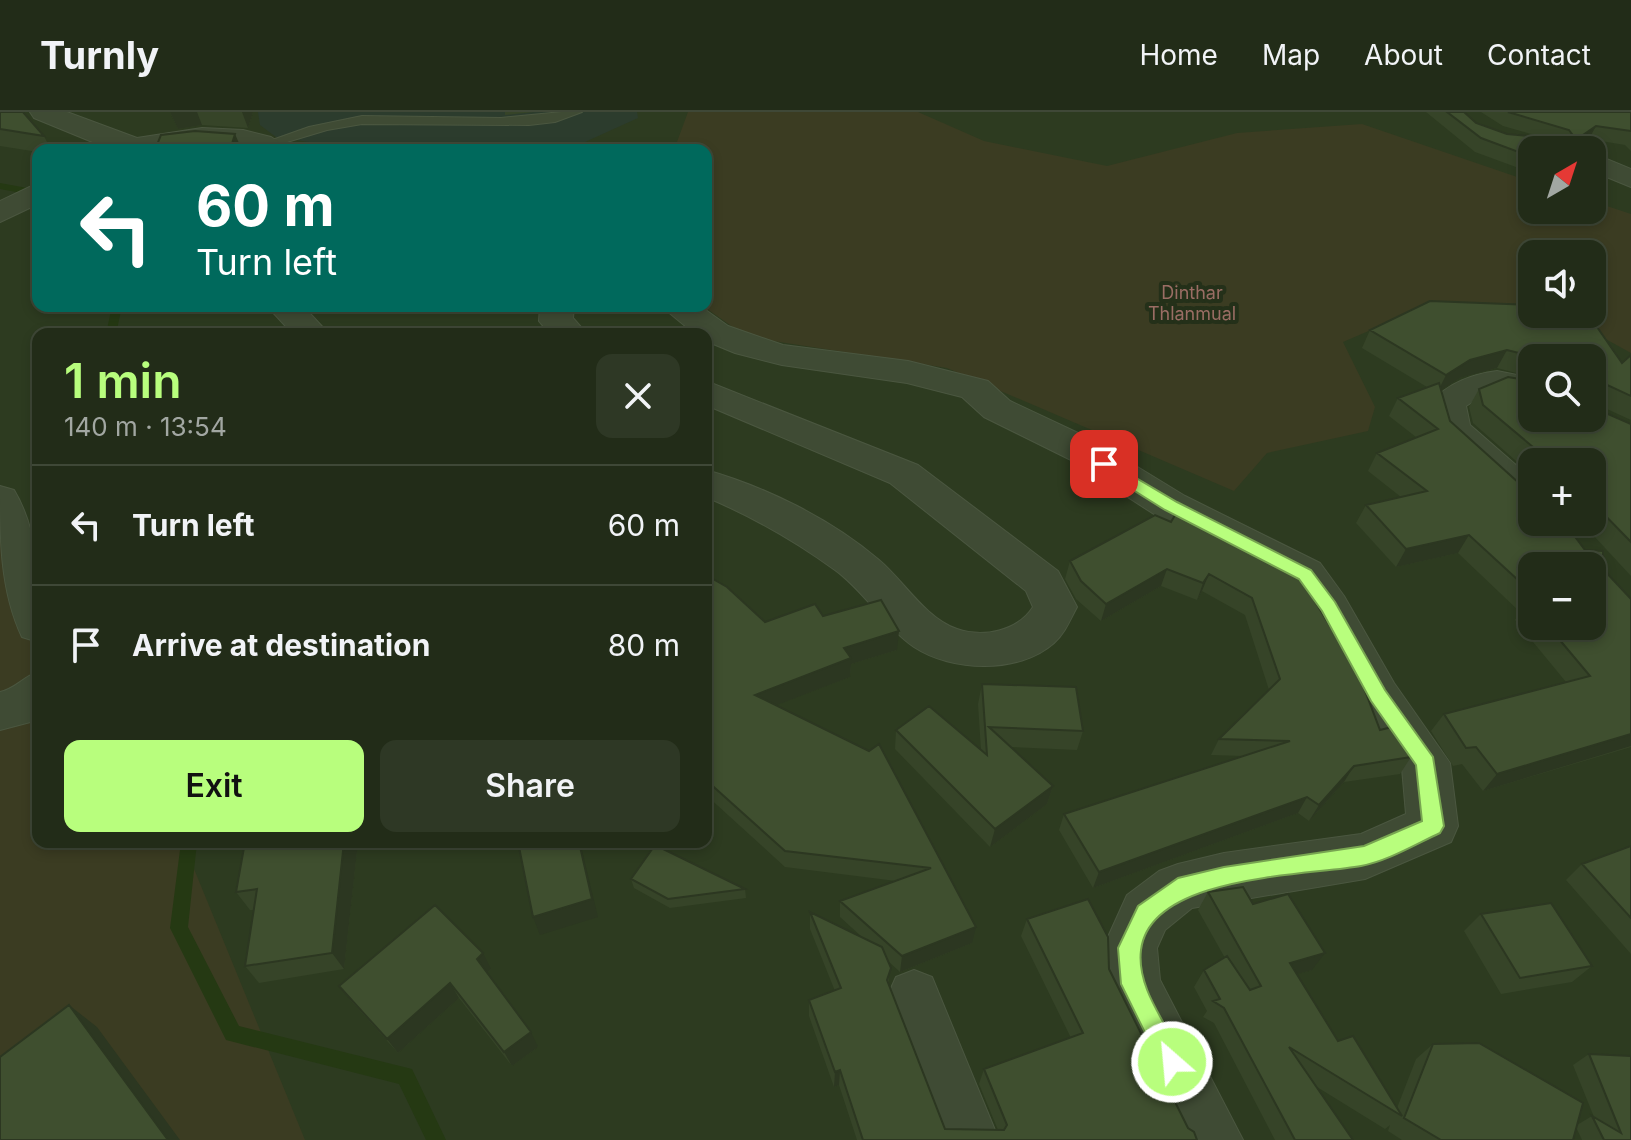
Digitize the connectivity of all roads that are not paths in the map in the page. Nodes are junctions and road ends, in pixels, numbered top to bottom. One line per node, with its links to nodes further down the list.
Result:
1 (43, 112): 3 (street)
2 (576, 112): 6 (lane)
3 (121, 144)
4 (160, 144): 5 (street)
5 (254, 144)
6 (279, 144)
7 (1606, 154): 8 (street)
8 (1631, 154)
9 (1606, 167): 10 (street)
10 (1631, 179)
11 (290, 312): 13 (street)
12 (686, 312): 14 (street)
13 (306, 328)
14 (709, 328)
15 (712, 330): 26 (street)
16 (1518, 383): 19 (street)
17 (712, 394): 18 (street)
18 (712, 485)
19 (1518, 486)
20 (0, 500): 21 (street)
21 (32, 605)
22 (32, 698): 23 (street)
23 (0, 711)
24 (914, 995): 25 (street)
25 (971, 1140)
26 (1212, 1140)

